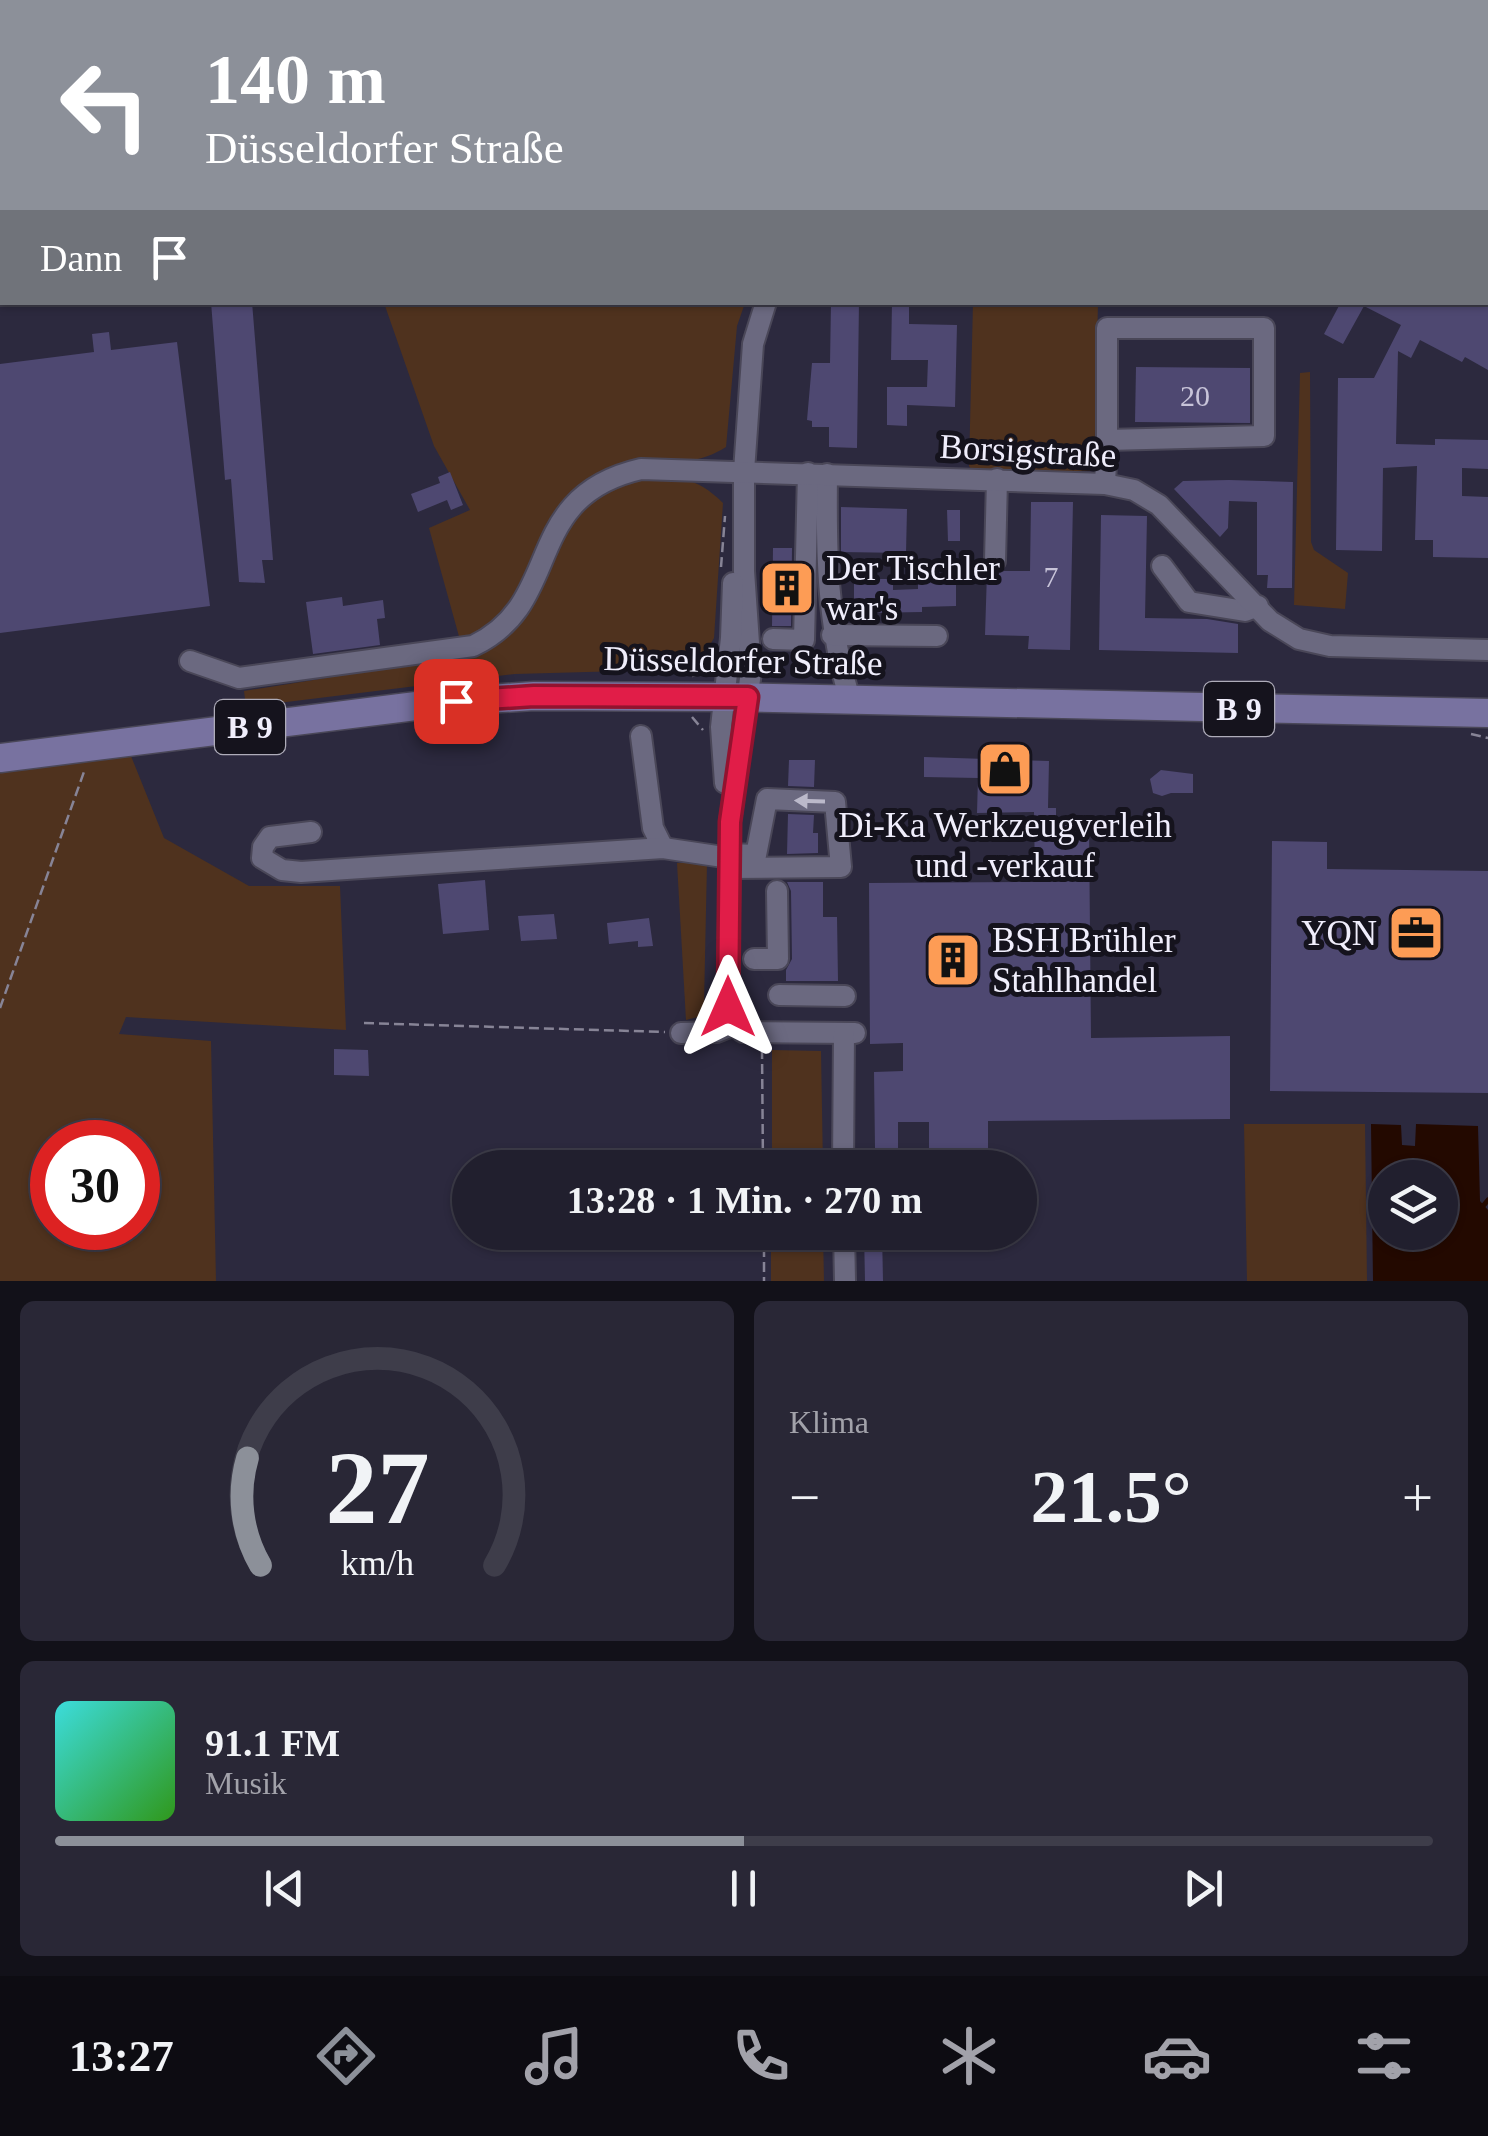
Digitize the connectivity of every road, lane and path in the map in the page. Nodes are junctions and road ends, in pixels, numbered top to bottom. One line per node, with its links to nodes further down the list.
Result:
1 (765, 305): 3 (street)
2 (1107, 440): 2 (street); 6 (street)
3 (744, 471): 4 (street, Borsigstraße); 14 (street, Borsigstraße); 16 (street); 16 (street)
4 (818, 474): 5 (street, Borsigstraße); 10 (street); 12 (street)
5 (997, 479): 6 (street, Borsigstraße); 7 (street)
6 (1105, 484): 9 (street, Borsigstraße)
7 (995, 561)
8 (1162, 566): 9 (street)
9 (1258, 606): 13 (street, Borsigstraße)
10 (832, 635): 11 (street); 17 (street)
11 (937, 636)
12 (774, 640)
13 (1488, 650)
14 (190, 662)
15 (702, 671): 16 (path)
16 (733, 688): 17 (main road, Düsseldorfer Straße / B 9); 20 (main road, Düsseldorfer Straße / B 9); 24 (street)
17 (850, 700): 18 (main road, Düsseldorfer Straße / B 9)
18 (1488, 713)
19 (641, 736): 23 (street)
20 (92, 747): 21 (main road, Düsseldorfer Straße / B 9); 29 (path)
21 (0, 758)
22 (310, 832): 23 (street)
23 (663, 848): 24 (street)
24 (730, 860): 24 (street, one-way to 24); 31 (street)
25 (778, 891): 26 (street)
26 (754, 959)
27 (779, 995): 28 (street)
28 (845, 996)
29 (0, 1008)
30 (364, 1023): 33 (path)
31 (734, 1025): 32 (street); 33 (street)
32 (762, 1032): 34 (path); 35 (street)
33 (682, 1033)
34 (763, 1150)
35 (844, 1150)
36 (764, 1250): 38 (path)
37 (844, 1250): 39 (street)
38 (764, 1281)
39 (845, 1281)

